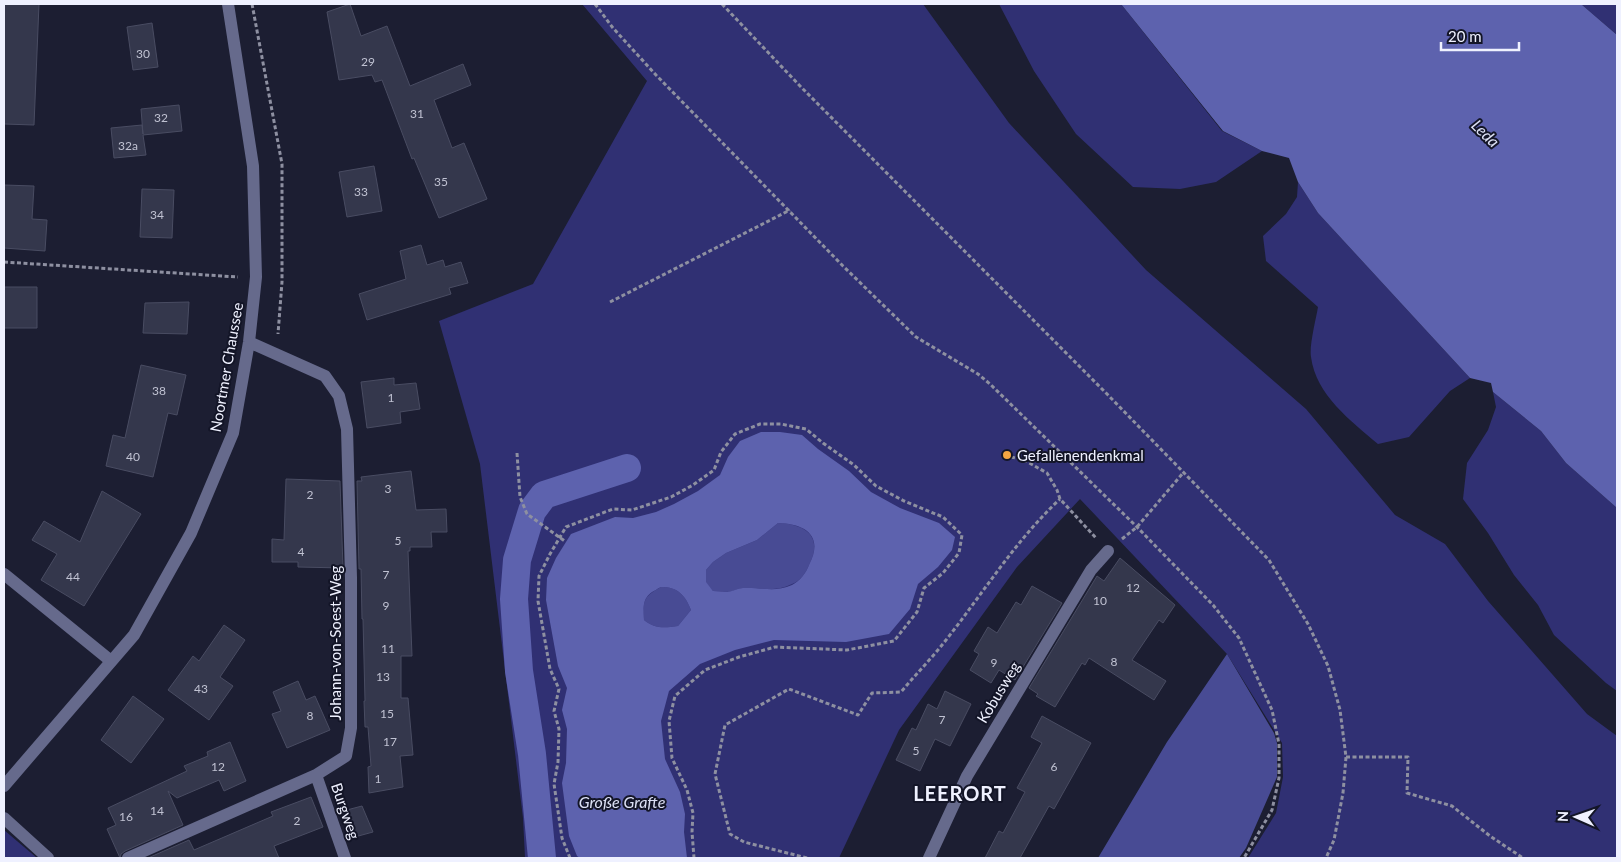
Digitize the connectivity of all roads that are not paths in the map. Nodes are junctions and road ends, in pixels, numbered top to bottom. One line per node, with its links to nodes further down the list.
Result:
1 (228, 4): 2 (street, Noortmer Chaussee)
2 (249, 342): 5 (street, Noortmer Chaussee); 6 (street, Johann-von-Soest-Weg)
3 (1108, 551): 12 (street, Kobusweg)
4 (4, 574): 5 (street)
5 (111, 661): 7 (street, Noortmer Chaussee)
6 (316, 775): 10 (street, Johann-von-Soest-Weg); 11 (street, Burgweg)
7 (4, 786)
8 (4, 818): 9 (street)
9 (48, 858)
10 (128, 858)
11 (345, 858)
12 (929, 858)

